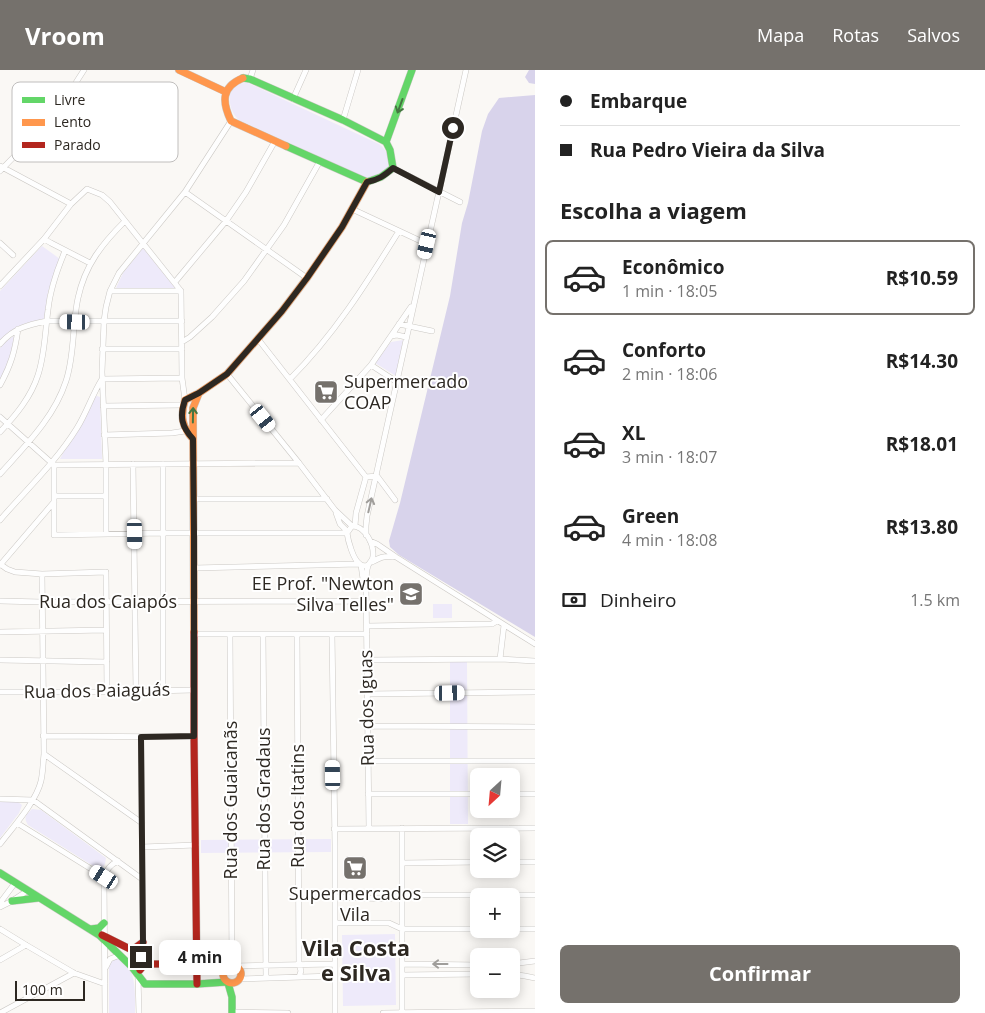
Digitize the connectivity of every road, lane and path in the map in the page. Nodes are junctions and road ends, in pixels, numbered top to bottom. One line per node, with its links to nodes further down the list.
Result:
1 (84, 70): 9 (street)
2 (178, 70): 10 (street)
3 (253, 70): 8 (street)
4 (306, 70): 11 (street)
5 (358, 70): 12 (street)
6 (412, 70): 15 (street, one-way to 15)
7 (466, 70): 22 (street)
8 (250, 79): 10 (street); 11 (street)
9 (77, 82)
10 (226, 92): 13 (street)
11 (293, 99): 12 (street)
12 (343, 120): 15 (street)
13 (231, 121): 14 (street); 21 (street)
14 (276, 141): 17 (street); 27 (street)
15 (386, 142): 18 (street)
16 (12, 158): 19 (street)
17 (320, 161): 20 (street); 33 (street)
18 (393, 168): 20 (street); 22 (street)
19 (1, 169): 24 (street)
20 (367, 182): 25 (street)
21 (185, 192): 27 (street); 31 (street)
22 (439, 192): 23 (street); 32 (street)
23 (460, 202)
24 (71, 204): 26 (street); 29 (street)
25 (352, 208): 28 (street); 37 (street)
26 (125, 221): 31 (street); 36 (street)
27 (226, 221): 33 (street); 38 (street)
28 (400, 231): 32 (street); 62 (street)
29 (44, 239): 34 (street); 39 (street)
30 (0, 243): 35 (street)
31 (143, 243): 38 (street); 40 (street)
32 (427, 244): 42 (street)
33 (267, 249): 37 (street); 54 (street)
34 (66, 251): 36 (street); 43 (street)
35 (14, 255)
36 (90, 263): 46 (street)
37 (307, 278): 53 (street)
38 (175, 282): 41 (street)
39 (0, 286)
40 (110, 291): 41 (street); 44 (street)
41 (182, 291): 45 (street)
42 (413, 305): 47 (street); 48 (street)
43 (47, 321): 46 (street); 49 (street); 70 (street)
44 (104, 321): 45 (street); 46 (street); 56 (street)
45 (182, 321): 54 (street)
46 (75, 322): 75 (street)
47 (399, 324): 48 (street); 51 (street)
48 (409, 326): 50 (street); 52 (street)
49 (18, 328): 55 (street); 64 (street)
50 (432, 331)
51 (390, 336): 52 (street); 58 (street)
52 (406, 337): 63 (street)
53 (258, 339): 59 (street); 62 (street)
54 (182, 342): 57 (street)
55 (0, 344)
56 (102, 349): 57 (street); 61 (street)
57 (182, 349): 60 (street)
58 (371, 365): 63 (street); 69 (street)
59 (227, 374): 65 (street); 76 (street)
60 (182, 378): 61 (street); 66 (street)
61 (102, 379): 67 (street); 77 (street)
62 (290, 379): 69 (street)
63 (397, 382): 83 (street)
64 (0, 385)
65 (199, 393): 66 (street); 74 (street, one-way to 65)
66 (184, 403): 67 (street); 71 (street)
67 (103, 406): 73 (street)
68 (0, 417): 70 (street)
69 (321, 420): 84 (street)
70 (8, 424): 72 (street); 75 (street)
71 (186, 431): 73 (street); 74 (street)
72 (0, 432)
73 (104, 435): 78 (street)
74 (193, 439): 81 (street)
75 (28, 442): 77 (street); 82 (street)
76 (299, 463): 81 (street); 88 (street)
77 (53, 464): 78 (street); 85 (street); 92 (street)
78 (106, 464): 79 (street); 86 (street)
79 (133, 464): 80 (street); 97 (street)
80 (163, 464): 81 (street); 95 (street)
81 (193, 464): 87 (street)
82 (0, 474)
83 (377, 476): 84 (street); 89 (street); 99 (street, one-way to 83)
84 (366, 477): 93 (street)
85 (54, 496): 86 (street); 90 (street)
86 (106, 496): 96 (street)
87 (194, 499): 88 (street); 98 (street)
88 (327, 499): 91 (street)
89 (394, 500)
90 (54, 502): 96 (street); 103 (street)
91 (335, 510): 93 (street, Rua dos Iguas); 94 (street, Rua dos Iguas)
92 (0, 520)
93 (353, 526): 94 (street); 99 (street, Rua dos Iguas)
94 (347, 532): 98 (street); 104 (street, Rua dos Iguas)
95 (163, 533): 97 (street); 98 (street); 114 (street)
96 (106, 534): 97 (street)
97 (135, 534): 113 (street)
98 (194, 534): 105 (street)
99 (366, 535): 100 (street, Rua dos Iguas)
100 (370, 541): 101 (street); 102 (street, Rua dos Iguas)
101 (396, 558): 102 (street); 115 (street)
102 (370, 563): 104 (street); 107 (street, Rua dos Iguas)
103 (0, 564): 106 (street)
104 (360, 565): 105 (street); 107 (street, Rua dos Iguas)
105 (194, 568): 109 (street)
106 (42, 574): 111 (street); 112 (street)
107 (366, 586): 110 (street, Rua dos Iguas)
108 (0, 601): 111 (street, Rua dos Caiapós)
109 (194, 601): 110 (street, Rua dos Caiapós); 114 (street, Rua dos Caiapós); 121 (street)
110 (366, 601): 117 (street, Rua dos Iguas)
111 (42, 602): 112 (street, Rua dos Caiapós); 120 (street)
112 (107, 602): 113 (street, Rua dos Caiapós); 118 (street)
113 (136, 602): 114 (street, Rua dos Caiapós); 139 (street)
114 (163, 602): 135 (street)
115 (497, 620): 116 (street); 117 (street)
116 (504, 625): 127 (street); 131 (street)
117 (367, 626): 125 (street, Rua dos Iguas)
118 (106, 630): 120 (street); 133 (street)
119 (0, 632): 120 (street)
120 (42, 632): 129 (street)
121 (194, 634): 126 (street); 134 (street)
122 (263, 634): 123 (street); 126 (street); 198 (street, Rua dos Gradaus)
123 (297, 634): 124 (street); 199 (street, Rua dos Itatins)
124 (332, 634): 125 (street); 160 (street)
125 (366, 634): 130 (street, Rua dos Iguas)
126 (230, 635): 202 (street, Rua dos Guaicanãs)
127 (535, 644)
128 (0, 660): 129 (street)
129 (43, 660): 133 (street); 137 (street)
130 (367, 660): 131 (street); 141 (street, Rua dos Iguas)
131 (500, 660): 132 (street)
132 (535, 661)
133 (107, 662): 138 (street)
134 (194, 690): 135 (street, Rua dos Paiaguás); 145 (street)
135 (163, 691): 139 (street, Rua dos Paiaguás)
136 (0, 692): 137 (street, Rua dos Paiaguás)
137 (43, 692): 138 (street, Rua dos Paiaguás); 144 (street)
138 (107, 692): 139 (street, Rua dos Paiaguás)
139 (136, 692)
140 (535, 692): 141 (street)
141 (367, 694): 142 (street, Rua dos Iguas)
142 (368, 726): 143 (street); 149 (street, Rua dos Iguas)
143 (535, 727)
144 (43, 736): 146 (street); 147 (street)
145 (194, 736): 146 (street); 163 (street)
146 (141, 737): 157 (street)
147 (44, 754): 155 (street); 157 (street)
148 (535, 760): 149 (street)
149 (368, 761): 150 (street, Rua dos Iguas)
150 (368, 794): 151 (street); 161 (street, Rua dos Iguas)
151 (470, 794)
152 (520, 794): 153 (street)
153 (535, 794)
154 (0, 800): 155 (street)
155 (33, 800): 156 (street); 165 (street)
156 (17, 823): 162 (street); 171 (street)
157 (142, 823): 164 (street)
158 (402, 828): 159 (street); 161 (street); 169 (street)
159 (535, 828)
160 (334, 829): 161 (street); 177 (street)
161 (369, 829)
162 (0, 844)
163 (196, 845): 164 (street); 197 (street)
164 (142, 847): 172 (street)
165 (118, 861): 171 (street); 172 (street)
166 (470, 862): 169 (street)
167 (520, 862): 168 (street)
168 (535, 862)
169 (402, 863): 175 (street)
170 (0, 873): 173 (street)
171 (104, 877): 181 (street)
172 (142, 879): 188 (street)
173 (15, 883): 174 (street); 180 (street)
174 (27, 891): 178 (street); 179 (street)
175 (402, 895): 176 (street); 177 (street); 183 (street)
176 (535, 895)
177 (335, 897): 182 (street)
178 (38, 898): 179 (street); 185 (street)
179 (12, 901): 180 (street)
180 (0, 905)
181 (104, 922): 185 (street); 187 (street)
182 (335, 922): 183 (street); 200 (street)
183 (402, 928): 186 (street); 201 (street)
184 (0, 929): 189 (street)
185 (90, 929): 187 (street)
186 (535, 929)
187 (103, 937): 190 (street); 191 (street); 204 (street)
188 (143, 942): 190 (street); 192 (street)
189 (26, 946): 193 (street); 205 (street)
190 (132, 950): 192 (street)
191 (120, 955): 204 (street); 206 (street)
192 (141, 957): 196 (street); 206 (street)
193 (0, 960)
194 (535, 960): 195 (street)
195 (520, 963)
196 (150, 964): 197 (street); 206 (street)
197 (197, 964): 202 (street); 216 (street)
198 (265, 964): 199 (street); 202 (street); 212 (street, Rua dos Gradaus)
199 (299, 964): 200 (street); 211 (street, Rua dos Itatins)
200 (334, 964): 210 (street)
201 (402, 964): 203 (street, one-way to 201); 208 (street)
202 (232, 965): 214 (street); 214 (street)
203 (470, 965)
204 (104, 970): 215 (street)
205 (74, 973): 215 (street); 219 (street)
206 (139, 973): 217 (street)
207 (470, 974): 208 (street)
208 (402, 975): 226 (street)
209 (520, 975): 213 (street)
210 (334, 976): 211 (street); 224 (street)
211 (300, 977): 212 (street)
212 (266, 978): 214 (street)
213 (535, 978)
214 (233, 981): 216 (street); 222 (street)
215 (105, 984): 220 (street)
216 (197, 984): 217 (street)
217 (142, 985): 221 (street)
218 (535, 1011): 226 (street)
219 (0, 1013)
220 (105, 1013)
221 (139, 1013)
222 (232, 1013): 223 (street)
223 (288, 1013)
224 (334, 1013)
225 (383, 1013): 226 (street)
226 (402, 1013)

